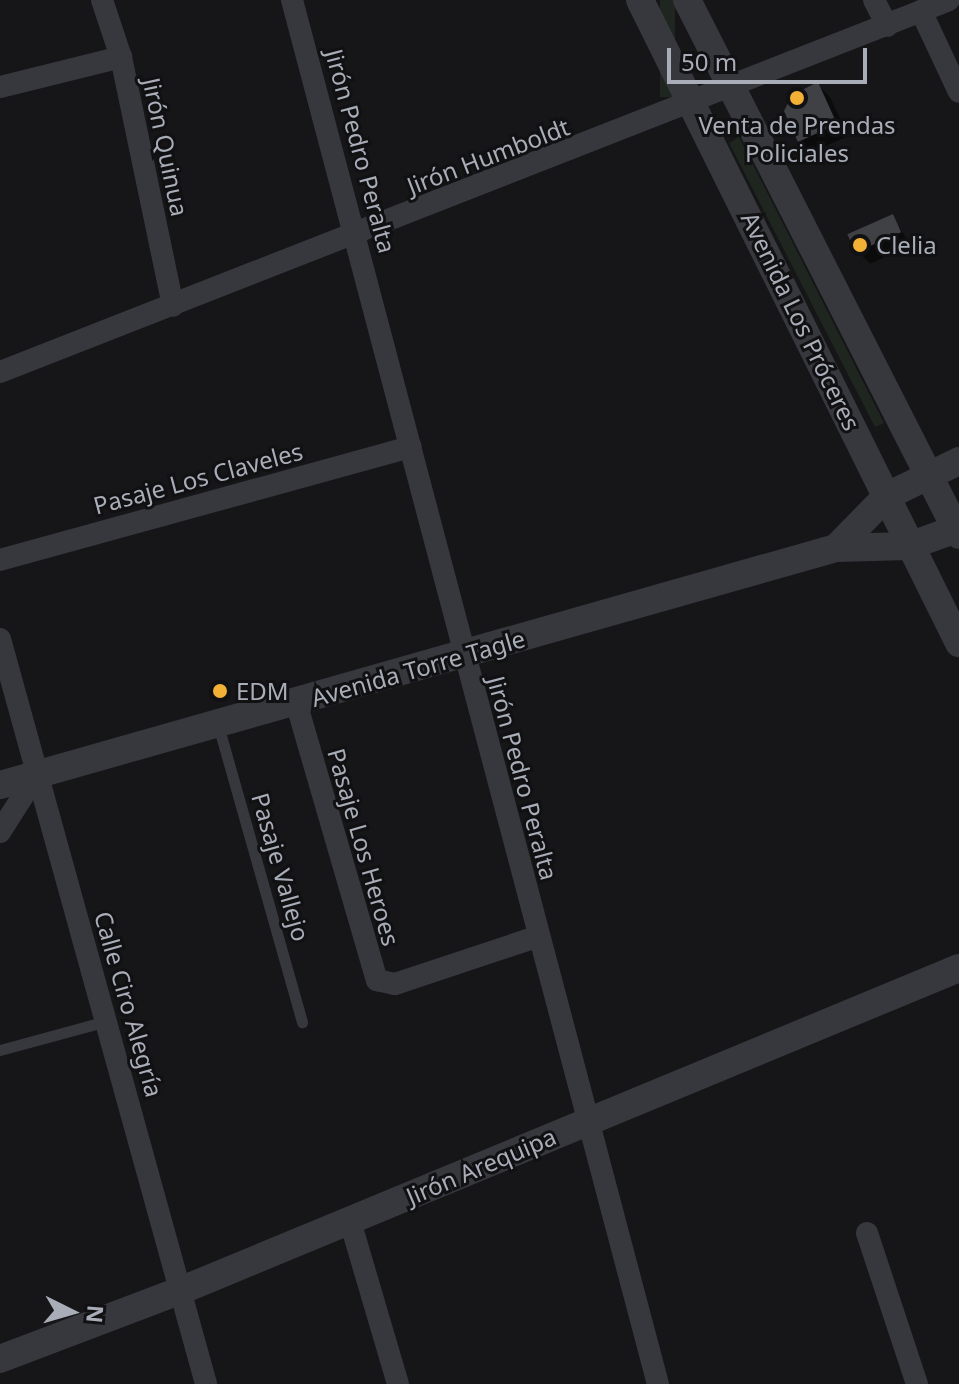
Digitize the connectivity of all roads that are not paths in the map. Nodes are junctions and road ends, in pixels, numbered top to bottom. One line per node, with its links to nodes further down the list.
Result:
1 (102, 0): 9 (street, Jirón Quinua)
2 (292, 0): 14 (street, Jirón Pedro Peralta)
3 (640, 0): 13 (street, Avenida Los Próceres)
4 (687, 0): 11 (street, Avenida Los Próceres)
5 (874, 0): 8 (street)
6 (949, 0): 7 (street, Jirón Humboldt)
7 (921, 11): 8 (street, Jirón Humboldt); 12 (street)
8 (887, 26): 11 (street, Jirón Humboldt)
9 (121, 57): 10 (street); 15 (street, Jirón Quinua)
10 (0, 87)
11 (733, 88): 13 (street, Jirón Humboldt); 19 (street, Avenida Los Próceres)
12 (959, 92)
13 (693, 104): 14 (street, Jirón Humboldt); 20 (street, Avenida Los Próceres)
14 (357, 234): 15 (street, Jirón Humboldt); 17 (street, Jirón Pedro Peralta)
15 (173, 306): 16 (street, Jirón Humboldt)
16 (0, 372)
17 (411, 447): 24 (street, Pasaje Los Claveles); 27 (street, Jirón Pedro Peralta)
18 (959, 461): 19 (street, Avenida Torre Tagle)
19 (929, 472): 20 (street, Avenida Torre Tagle); 21 (street, Avenida Los Próceres)
20 (887, 496): 22 (street, Avenida Los Próceres); 23 (street, Avenida Torre Tagle)
21 (958, 530): 22 (street, Avenida Torre Tagle)
22 (909, 546): 23 (street, Avenida Torre Tagle); 26 (street, Avenida Los Próceres)
23 (836, 548): 27 (street, Avenida Torre Tagle)
24 (0, 560)
25 (0, 639): 30 (street, Calle Ciro Alegría)
26 (959, 643)
27 (463, 656): 28 (street, Avenida Torre Tagle); 33 (street, Jirón Pedro Peralta)
28 (296, 702): 29 (street, Avenida Torre Tagle); 33 (street, Pasaje Los Heroes)
29 (218, 724): 30 (street, Avenida Torre Tagle); 36 (lane, Pasaje Vallejo)
30 (37, 774): 31 (street, Avenida Torre Tagle); 32 (street); 35 (street, Calle Ciro Alegría)
31 (0, 785)
32 (0, 832)
33 (539, 936): 38 (street, Jirón Pedro Peralta)
34 (959, 968): 38 (street, Jirón Arequipa)
35 (108, 1021): 37 (lane); 41 (street, Calle Ciro Alegría)
36 (302, 1022)
37 (0, 1050)
38 (589, 1121): 39 (street, Jirón Arequipa); 45 (street, Jirón Pedro Peralta)
39 (350, 1221): 41 (street, Jirón Arequipa); 44 (street)
40 (867, 1233): 46 (street)
41 (182, 1290): 42 (street, Jirón Arequipa); 43 (street, Calle Ciro Alegría)
42 (0, 1359)
43 (206, 1384)
44 (398, 1384)
45 (658, 1384)
46 (917, 1384)

